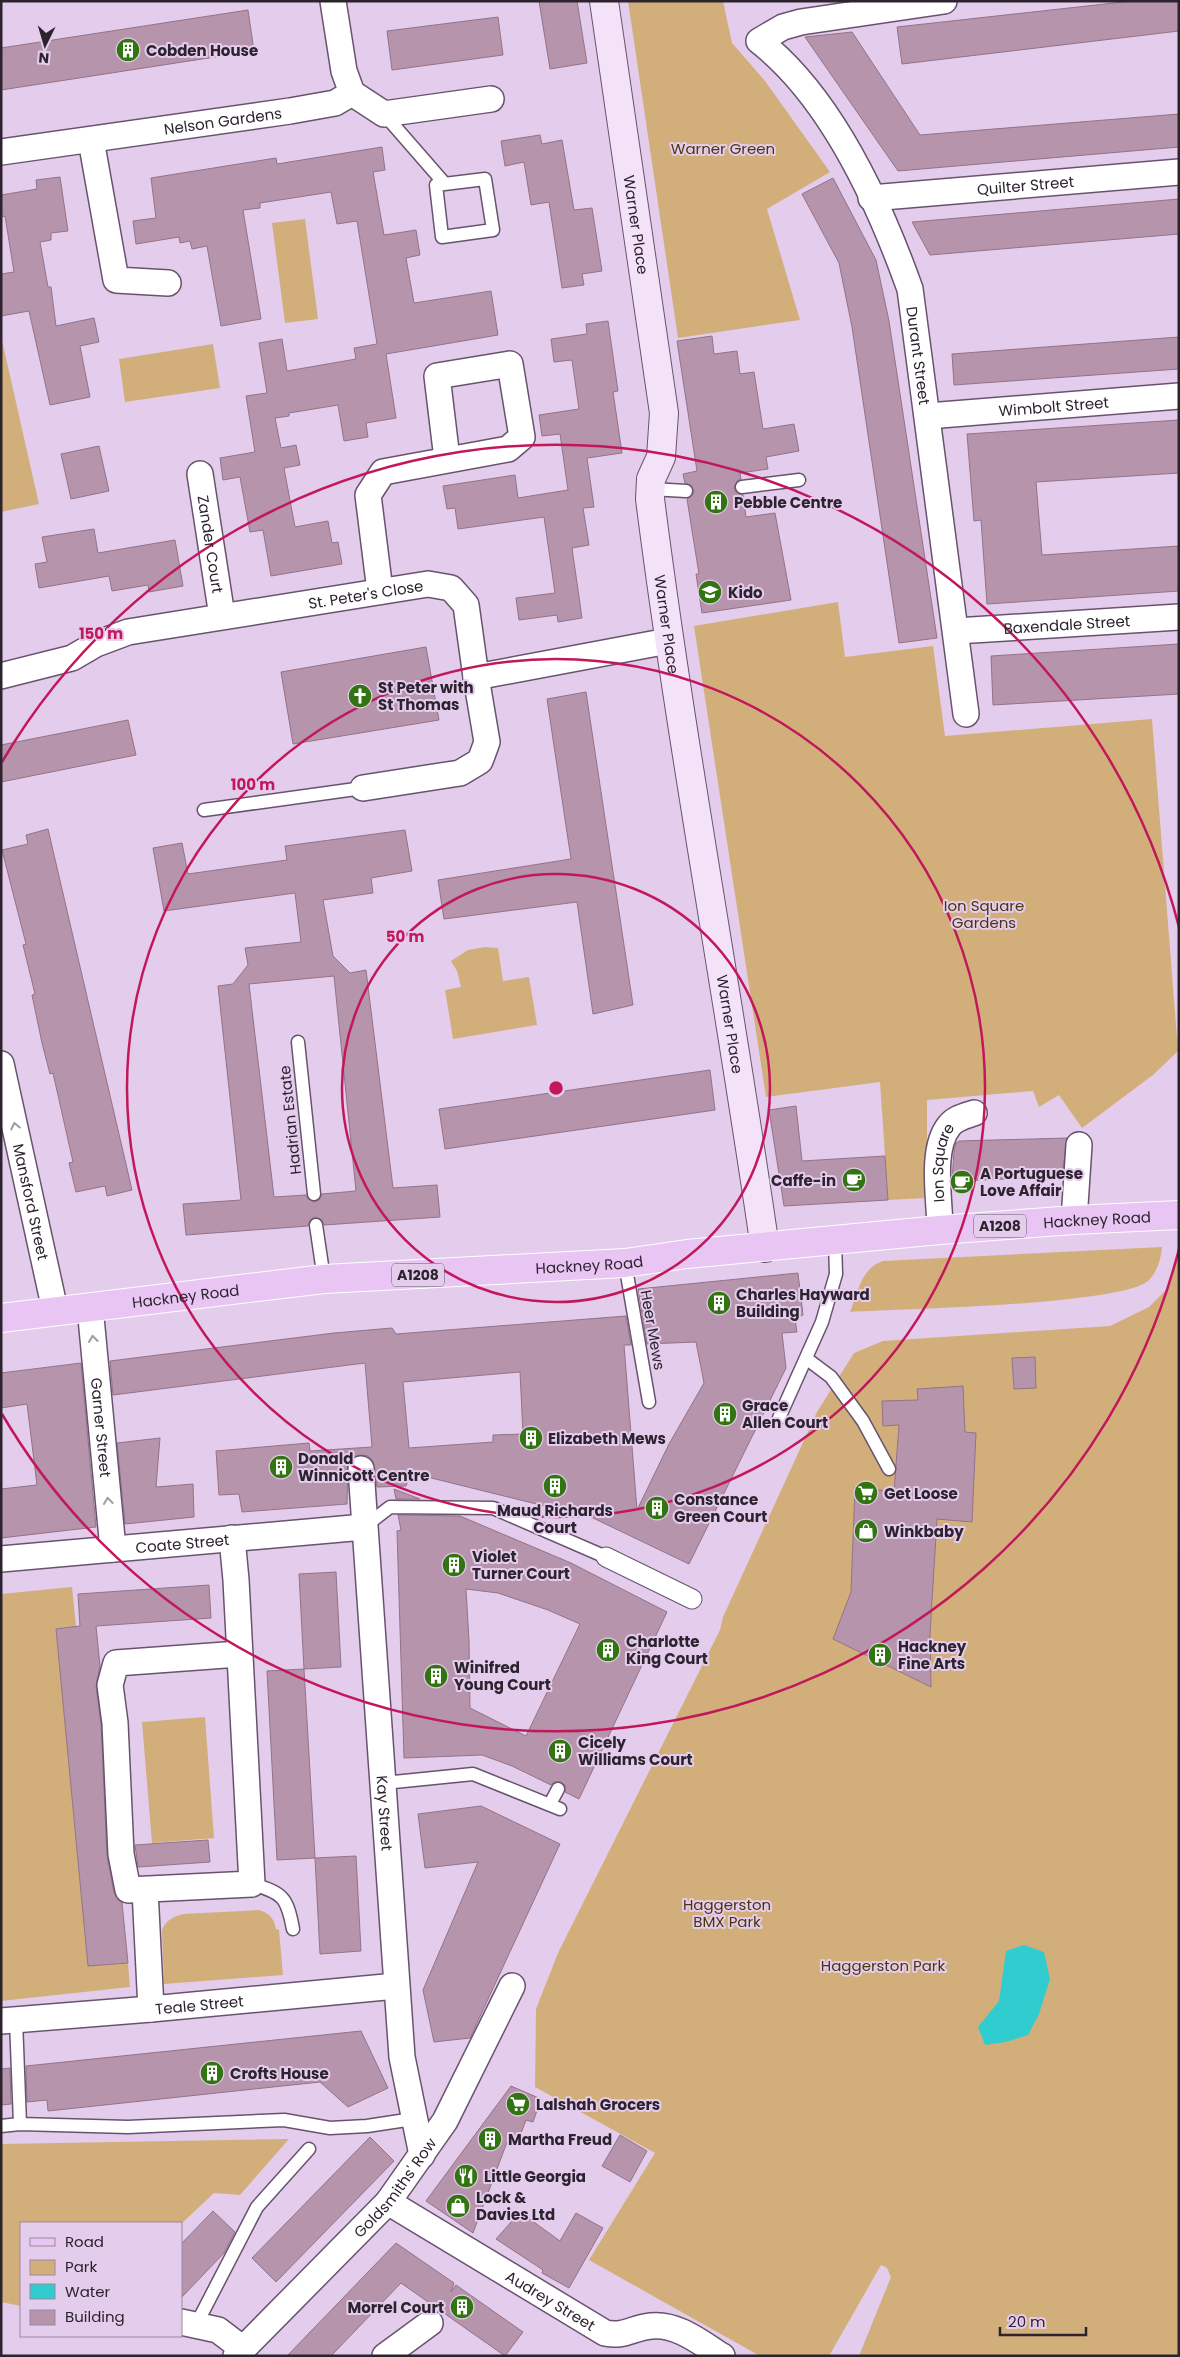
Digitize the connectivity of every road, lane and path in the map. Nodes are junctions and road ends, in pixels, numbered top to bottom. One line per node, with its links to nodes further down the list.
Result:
1 (333, 1): 4 (street)
2 (604, 1): 19 (main road, Warner Place)
3 (944, 1): 11 (street, Durant Street)
4 (352, 93): 6 (street); 7 (street, Nelson Gardens)
5 (491, 99): 6 (street)
6 (384, 114): 10 (lane)
7 (91, 140): 8 (street, Nelson Gardens); 12 (street)
8 (1, 152)
9 (1179, 172): 11 (street, Quilter Street)
10 (445, 184): 10 (lane)
11 (871, 198): 14 (street, Durant Street)
12 (168, 283)
13 (1179, 396): 14 (street, Wimbolt Street)
14 (928, 416): 24 (street, Durant Street)
15 (447, 459): 21 (street)
16 (200, 474): 22 (street, Zander Court)
17 (799, 480): 18 (lane)
18 (742, 487)
19 (651, 488): 20 (lane); 25 (main road, Warner Place)
20 (686, 491)
21 (380, 591): 22 (street, St. Peter's Close); 27 (street, St. Peter's Close)
22 (222, 616): 26 (street, St. Peter's Close)
23 (1179, 617): 24 (street, Baxendale Street)
24 (956, 631): 28 (street, Durant Street)
25 (668, 641): 27 (street); 41 (main road, Warner Place)
26 (1, 676)
27 (476, 677): 29 (street, St. Peter's Close)
28 (966, 714)
29 (363, 788): 30 (lane)
30 (204, 810)
31 (298, 1042): 35 (lane, Hadrian Estate)
32 (1, 1064): 45 (street, Mansford Street, one-way to 32)
33 (974, 1113): 39 (street, Ion Square)
34 (1079, 1145): 37 (street)
35 (314, 1194)
36 (1179, 1215): 37 (main road, Hackney Road / A1208)
37 (1074, 1220): 39 (main road, Hackney Road / A1208)
38 (316, 1226): 43 (lane)
39 (940, 1230): 40 (main road, Hackney Road / A1208)
40 (835, 1241): 41 (main road, Hackney Road / A1208); 47 (lane)
41 (765, 1248): 42 (main road, Hackney Road / A1208)
42 (625, 1262): 43 (main road, Hackney Road / A1208); 48 (lane, Heer Mews)
43 (324, 1279): 44 (main road, Hackney Road / A1208)
44 (90, 1307): 45 (main road, Hackney Road / A1208); 54 (street, Garner Street, one-way to 44)
45 (56, 1310): 46 (main road, Hackney Road / A1208)
46 (1, 1318)
47 (807, 1359): 49 (lane); 50 (lane)
48 (649, 1402)
49 (779, 1418)
50 (889, 1468)
51 (361, 1469): 52 (street, Kay Street)
52 (364, 1527): 53 (street, Coate Street); 55 (lane); 59 (street, Kay Street)
53 (232, 1538): 54 (street, Coate Street); 58 (street)
54 (113, 1549): 56 (street, Coate Street)
55 (606, 1557): 57 (street)
56 (1, 1559)
57 (692, 1599)
58 (239, 1654): 61 (street); 62 (street)
59 (384, 1782): 60 (lane); 64 (street, Kay Street)
60 (558, 1789)
61 (252, 1884): 62 (street); 63 (lane)
62 (145, 1890): 66 (street)
63 (293, 1929)
64 (396, 1986): 66 (street, Teale Street); 68 (street, Kay Street)
65 (512, 1986): 72 (street, Goldsmiths' Row)
66 (151, 2009): 67 (street, Teale Street)
67 (9, 2020): 69 (lane)
68 (413, 2119): 69 (lane); 72 (street, Kay Street)
69 (20, 2124): 70 (lane)
70 (1, 2126)
71 (310, 2149): 75 (lane)
72 (422, 2155): 73 (street, Goldsmiths' Row)
73 (388, 2202): 76 (street, Goldsmiths' Row); 78 (street, Audrey Street)
74 (430, 2323): 77 (street)
75 (189, 2324): 76 (street)
76 (239, 2352)
77 (384, 2356)
78 (722, 2356)

